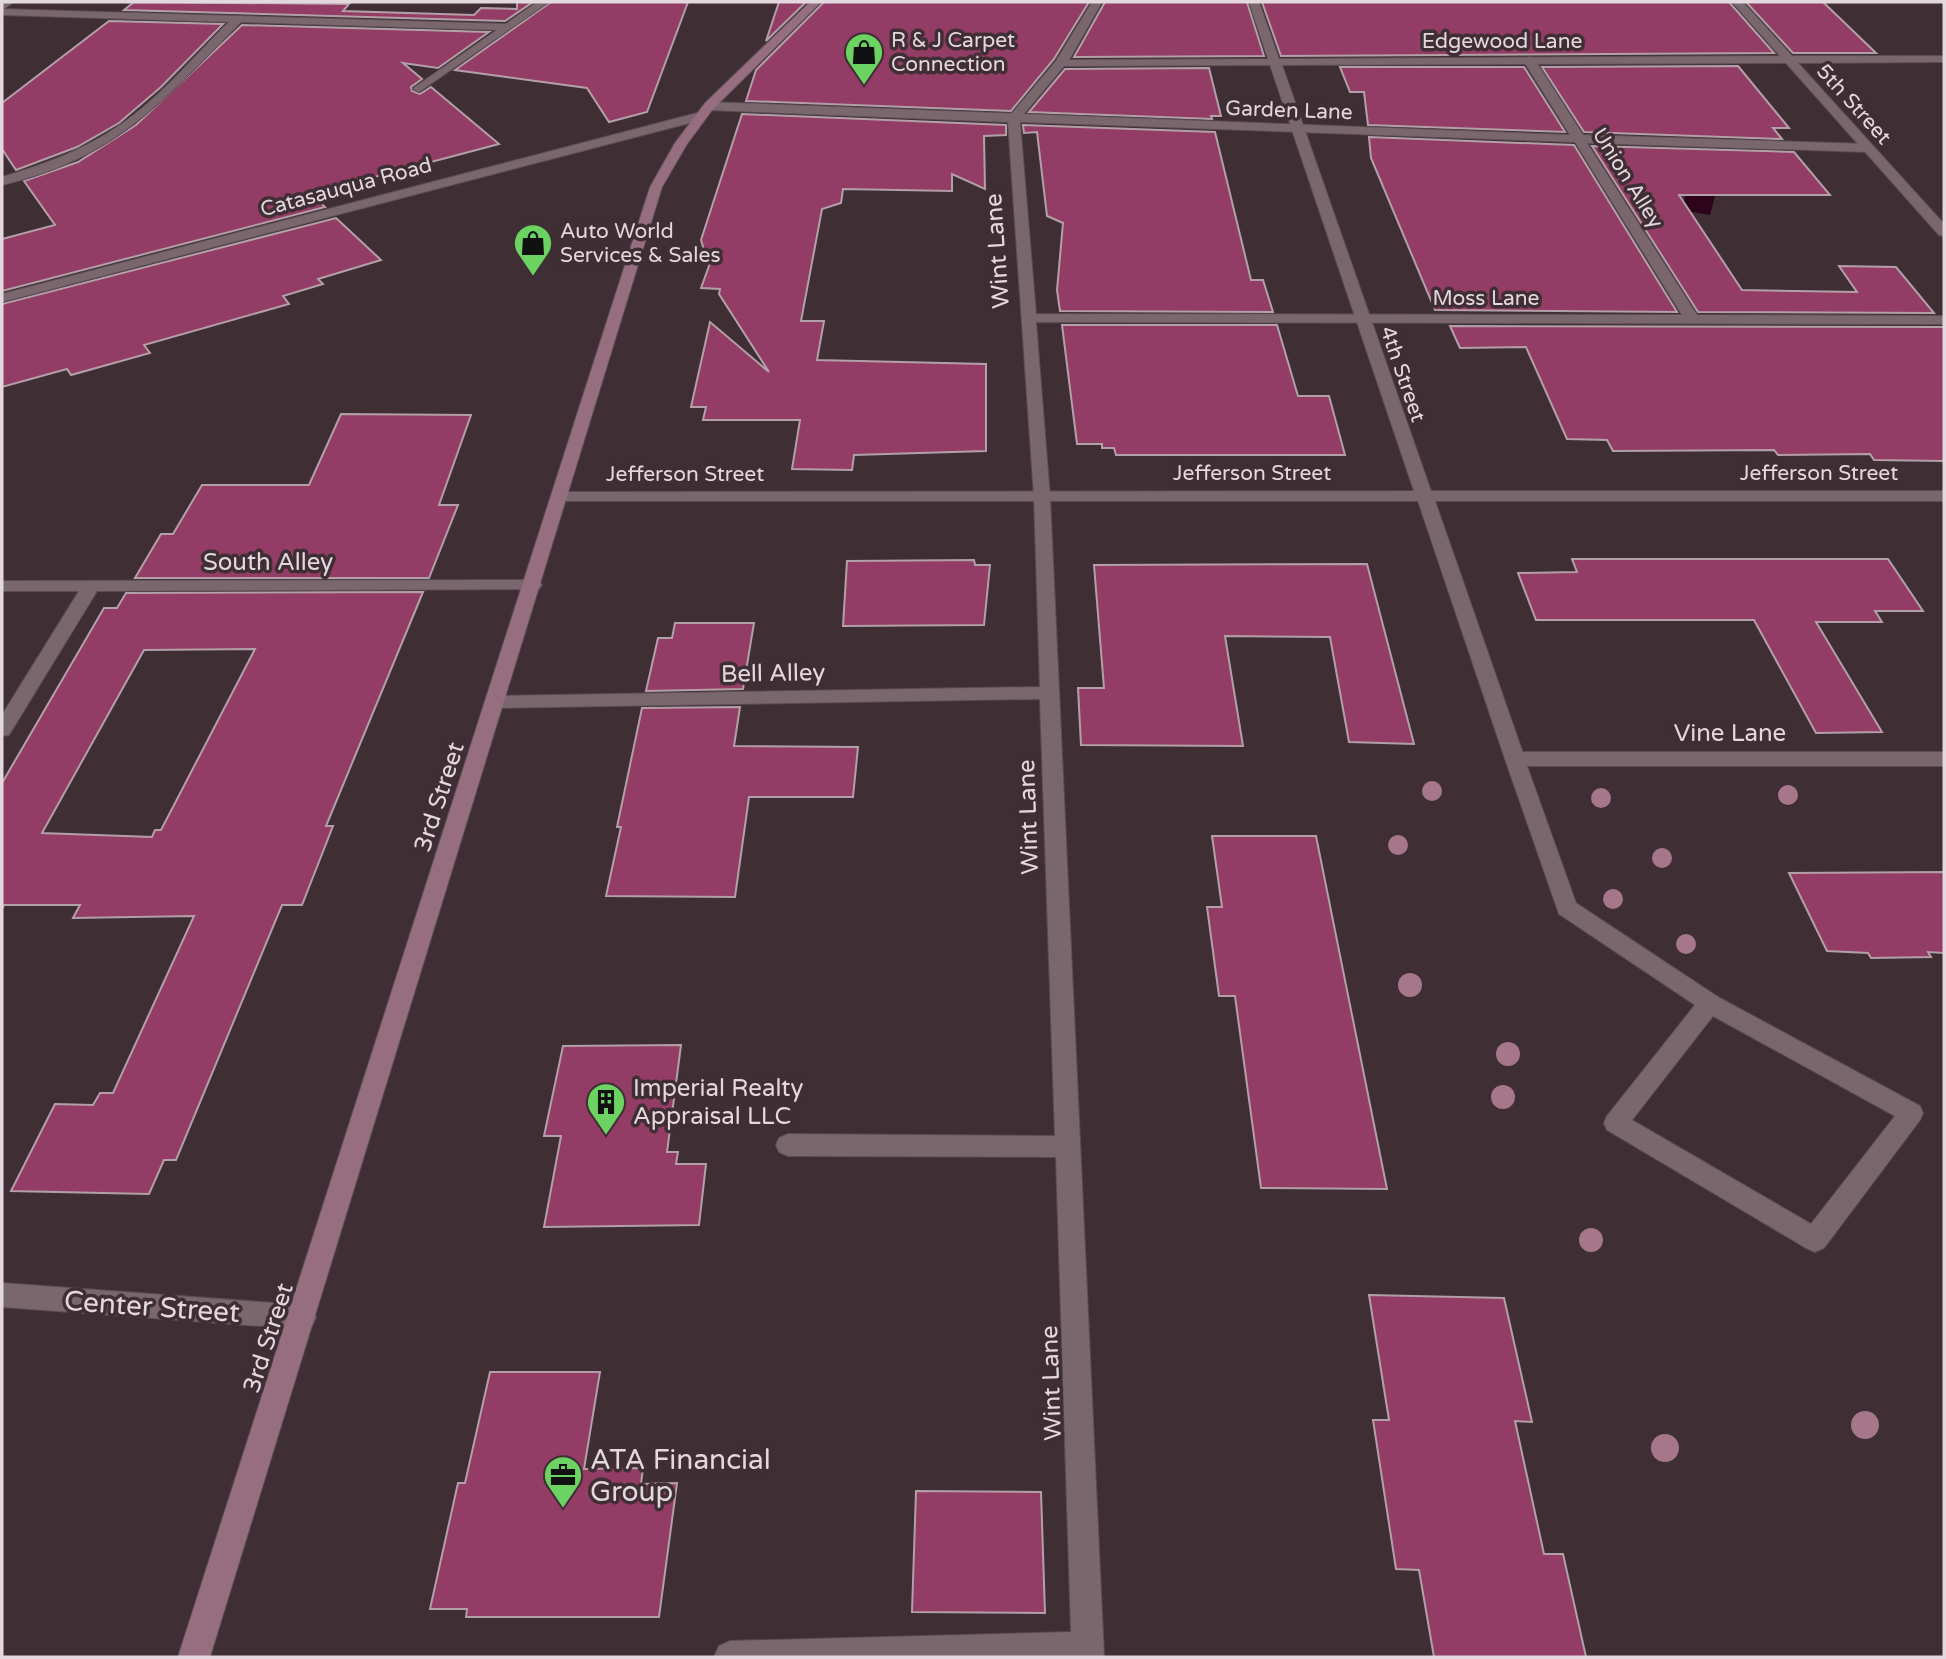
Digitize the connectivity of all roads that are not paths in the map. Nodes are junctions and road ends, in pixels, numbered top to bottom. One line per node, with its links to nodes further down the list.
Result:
1 (9, 2): 7 (street)
2 (544, 2): 9 (street)
3 (816, 2): 16 (main road, 3rd Street)
4 (1097, 2): 14 (street)
5 (1254, 2): 13 (street, 4th Street)
6 (1737, 2): 10 (street, 5th Street)
7 (2, 9): 8 (street)
8 (238, 19): 9 (street); 21 (street)
9 (508, 27): 15 (street)
10 (1788, 59): 11 (street, Edgewood Lane); 12 (street, Edgewood Lane); 20 (street, 5th Street)
11 (1944, 59)
12 (1529, 60): 13 (street, Edgewood Lane); 19 (street, Union Alley)
13 (1273, 62): 14 (street, Edgewood Lane); 18 (street, 4th Street)
14 (1061, 63): 17 (street)
15 (419, 89)
16 (705, 111): 17 (street, Garden Lane); 23 (street, Catasauqua Road); 31 (main road, 3rd Street)
17 (1014, 118): 18 (street, Garden Lane); 24 (street, Wint Lane)
18 (1297, 130): 19 (street, Garden Lane); 25 (street, 4th Street)
19 (1578, 139): 20 (street, Garden Lane); 26 (street, Union Alley)
20 (1868, 148): 22 (street, 5th Street)
21 (2, 181)
22 (1944, 232)
23 (2, 298)
24 (1028, 318): 25 (street, Moss Lane); 29 (street, Wint Lane)
25 (1362, 318): 26 (street, Moss Lane); 28 (street, 4th Street)
26 (1692, 319): 27 (street, Moss Lane)
27 (1944, 320)
28 (1423, 495): 29 (street, Jefferson Street); 30 (street, Jefferson Street); 38 (street, 4th Street)
29 (1042, 496): 31 (street, Jefferson Street); 35 (street, Wint Lane)
30 (1944, 496)
31 (561, 497): 32 (main road, 3rd Street)
32 (534, 585): 34 (street, South Alley); 36 (main road, 3rd Street)
33 (2, 586): 34 (street, South Alley)
34 (90, 587): 37 (street)
35 (1049, 693): 36 (street, Bell Alley); 42 (street, Wint Lane)
36 (497, 702): 44 (main road, 3rd Street)
37 (2, 730)
38 (1515, 759): 39 (street, Vine Lane); 40 (street, 4th Street)
39 (1944, 759)
40 (1710, 1003): 40 (street, 4th Street)
41 (788, 1145): 42 (street)
42 (1068, 1147): 45 (street, Wint Lane)
43 (2, 1296): 44 (street, Center Street)
44 (302, 1317): 46 (main road, 3rd Street)
45 (1088, 1652): 47 (street)
46 (194, 1657)
47 (732, 1657)

